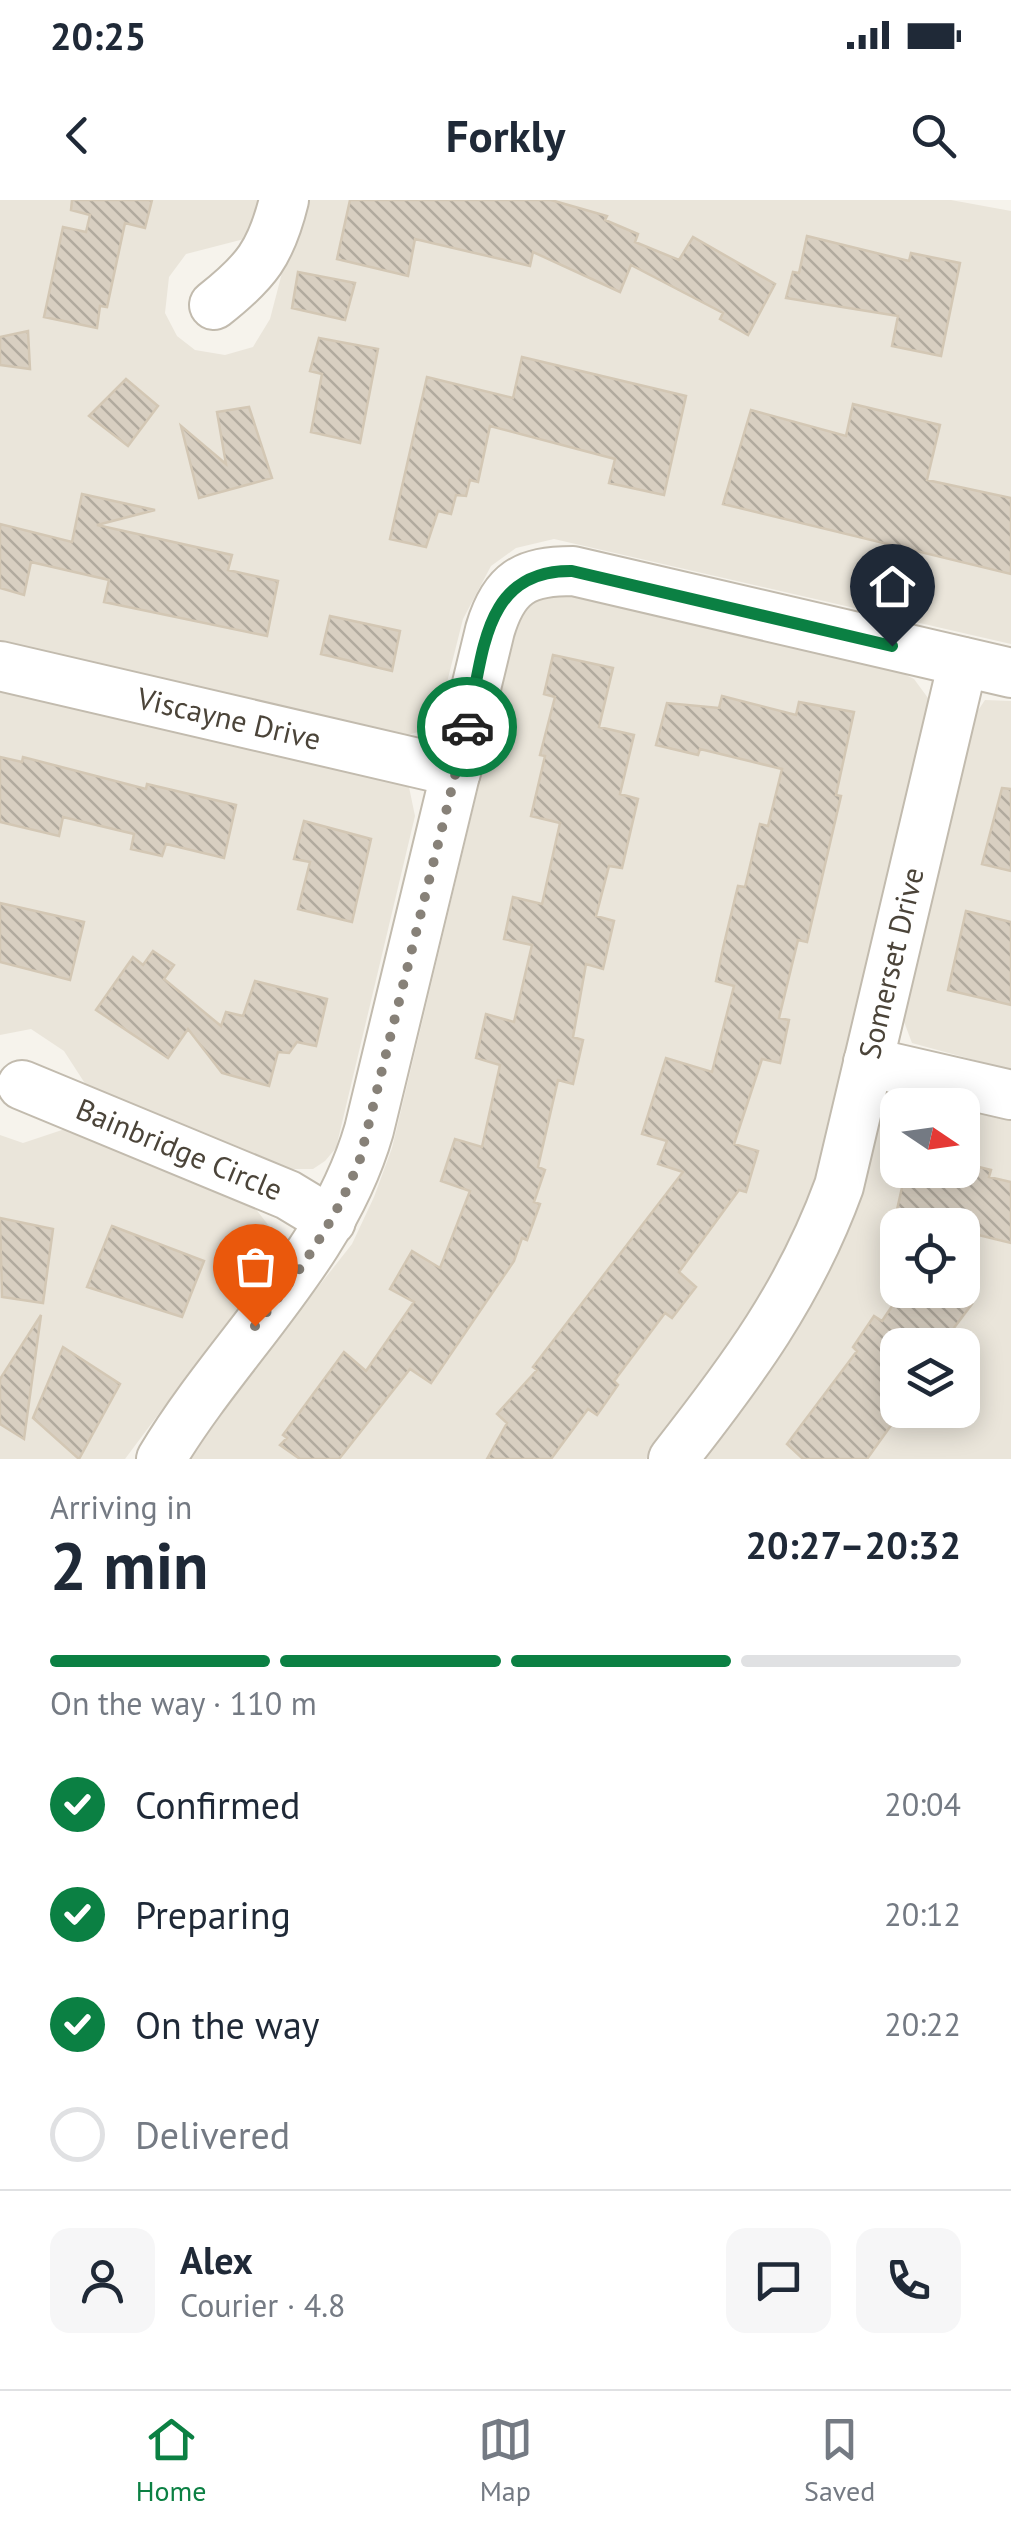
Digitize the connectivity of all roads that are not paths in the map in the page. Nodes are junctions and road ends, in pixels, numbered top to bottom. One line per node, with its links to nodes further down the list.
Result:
1 (284, 200): 2 (street)
2 (214, 305)
3 (962, 662): 5 (street); 6 (street); 7 (street, Somerset Drive)
4 (0, 666): 6 (street, Viscayne Drive)
5 (1011, 673)
6 (456, 772): 10 (street)
7 (868, 1062): 9 (street); 12 (street, Somerset Drive)
8 (22, 1085): 10 (street, Bainbridge Circle)
9 (1011, 1095)
10 (331, 1221): 11 (street)
11 (160, 1459)
12 (673, 1459)

